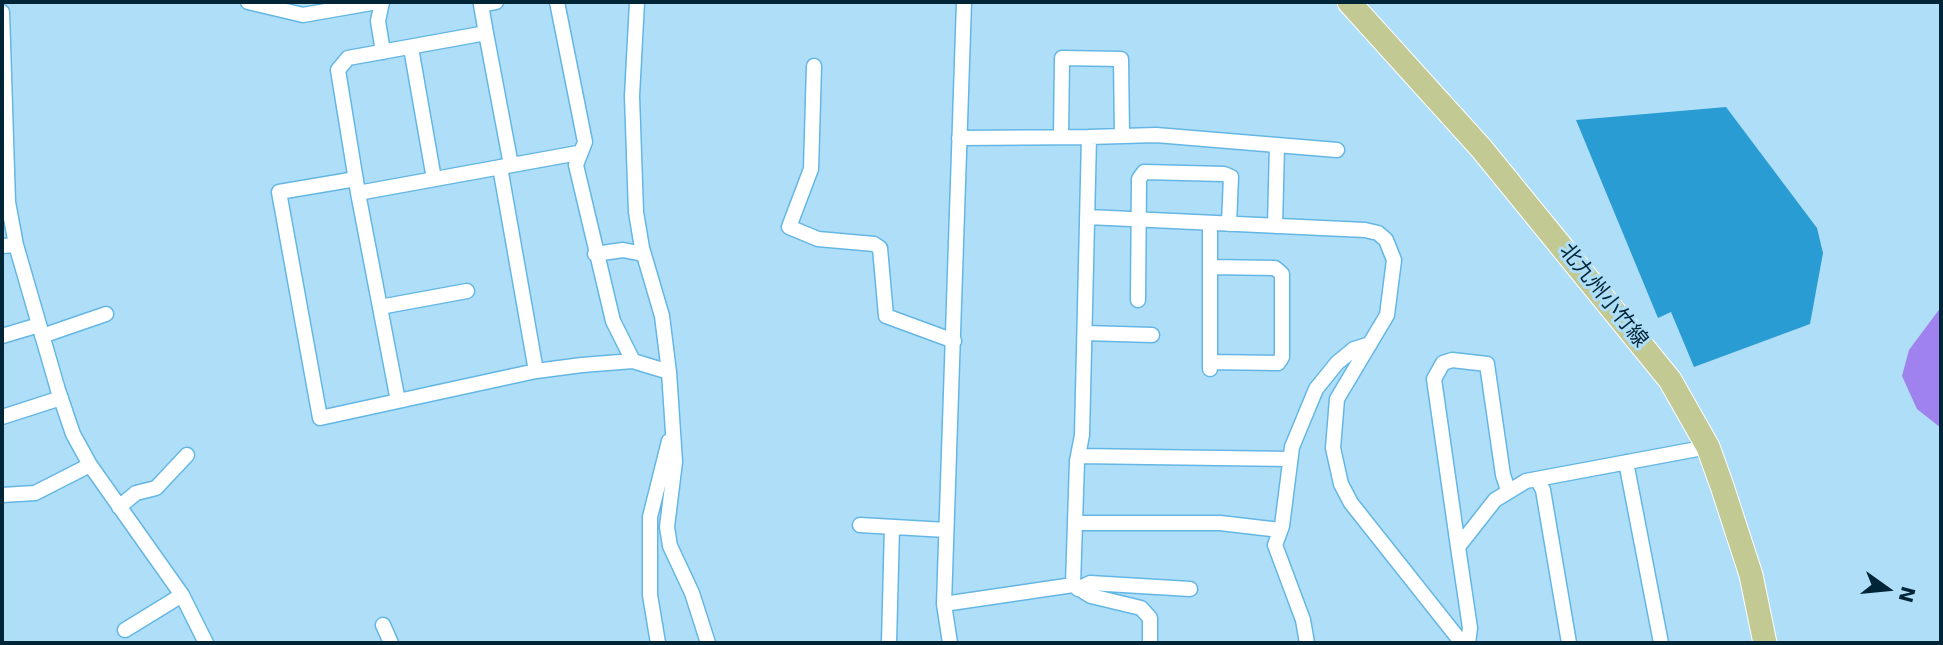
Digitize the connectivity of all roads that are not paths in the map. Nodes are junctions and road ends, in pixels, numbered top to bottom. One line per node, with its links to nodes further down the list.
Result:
1 (248, 2): 9 (street)
2 (377, 2): 9 (street)
3 (382, 2): 13 (street)
4 (496, 2): 11 (street)
5 (556, 2): 22 (street)
6 (637, 2): 33 (street)
7 (964, 2): 19 (street)
8 (1349, 2): 52 (main road, 北九州小竹線)
9 (305, 9)
10 (2, 12): 15 (street)
11 (486, 33): 12 (street); 23 (street)
12 (411, 48): 13 (street); 24 (street)
13 (383, 52): 25 (street)
14 (814, 66): 43 (street)
15 (3, 82): 31 (street)
16 (1122, 136): 17 (street); 18 (street); 20 (street)
17 (1060, 137): 18 (street); 19 (street)
18 (1089, 137): 26 (street)
19 (959, 138): 43 (street)
20 (1277, 145): 21 (street); 30 (street)
21 (1337, 150)
22 (578, 153): 23 (street); 32 (street)
23 (505, 166): 24 (street); 46 (street)
24 (434, 179): 25 (street)
25 (357, 186): 37 (street); 49 (street)
26 (1088, 217): 27 (street); 40 (street)
27 (1139, 220): 28 (street); 29 (street); 36 (street)
28 (1210, 223): 29 (street); 34 (street)
29 (1229, 224): 30 (street)
30 (1275, 226): 44 (street)
31 (9, 245): 39 (street)
32 (596, 254): 33 (street); 45 (street)
33 (643, 254): 47 (street)
34 (1210, 267): 34 (street)
35 (467, 291): 37 (street)
36 (1138, 300)
37 (380, 307): 49 (street)
38 (106, 314): 39 (street)
39 (41, 330): 42 (street); 48 (street)
40 (1085, 333): 41 (street); 54 (street)
41 (1152, 335)
42 (2, 336)
43 (954, 341): 65 (street)
44 (1370, 344): 55 (street); 82 (street)
45 (633, 361): 46 (street); 47 (street)
46 (536, 371): 49 (street)
47 (669, 372): 51 (street)
48 (61, 398): 50 (street); 57 (street)
49 (398, 401)
50 (2, 417)
51 (673, 430): 76 (street); 77 (street)
52 (1708, 447): 56 (street); 86 (main road, 北九州小竹線)
53 (187, 455): 61 (street)
54 (1078, 456): 55 (street); 62 (street)
55 (1290, 459): 66 (street)
56 (1626, 462): 58 (street); 85 (street)
57 (90, 465): 60 (street); 61 (street)
58 (1537, 479): 59 (street); 84 (street)
59 (1508, 490): 67 (street); 67 (street)
60 (2, 495)
61 (119, 507): 70 (street)
62 (1075, 523): 66 (street); 68 (street)
63 (860, 524): 64 (street)
64 (892, 527): 65 (street); 78 (street)
65 (946, 530): 71 (street)
66 (1280, 530): 81 (street)
67 (1458, 547): 83 (street)
68 (1075, 587): 69 (street); 71 (street); 80 (street)
69 (1190, 589)
70 (181, 594): 73 (street); 74 (street)
71 (944, 604): 79 (street)
72 (383, 625): 75 (street)
73 (125, 629)
74 (205, 643)
75 (391, 643)
76 (658, 643)
77 (708, 643)
78 (889, 643)
79 (950, 643)
80 (1150, 643)
81 (1307, 643)
82 (1462, 643)
83 (1468, 643)
84 (1569, 643)
85 (1661, 643)
86 (1765, 643)

